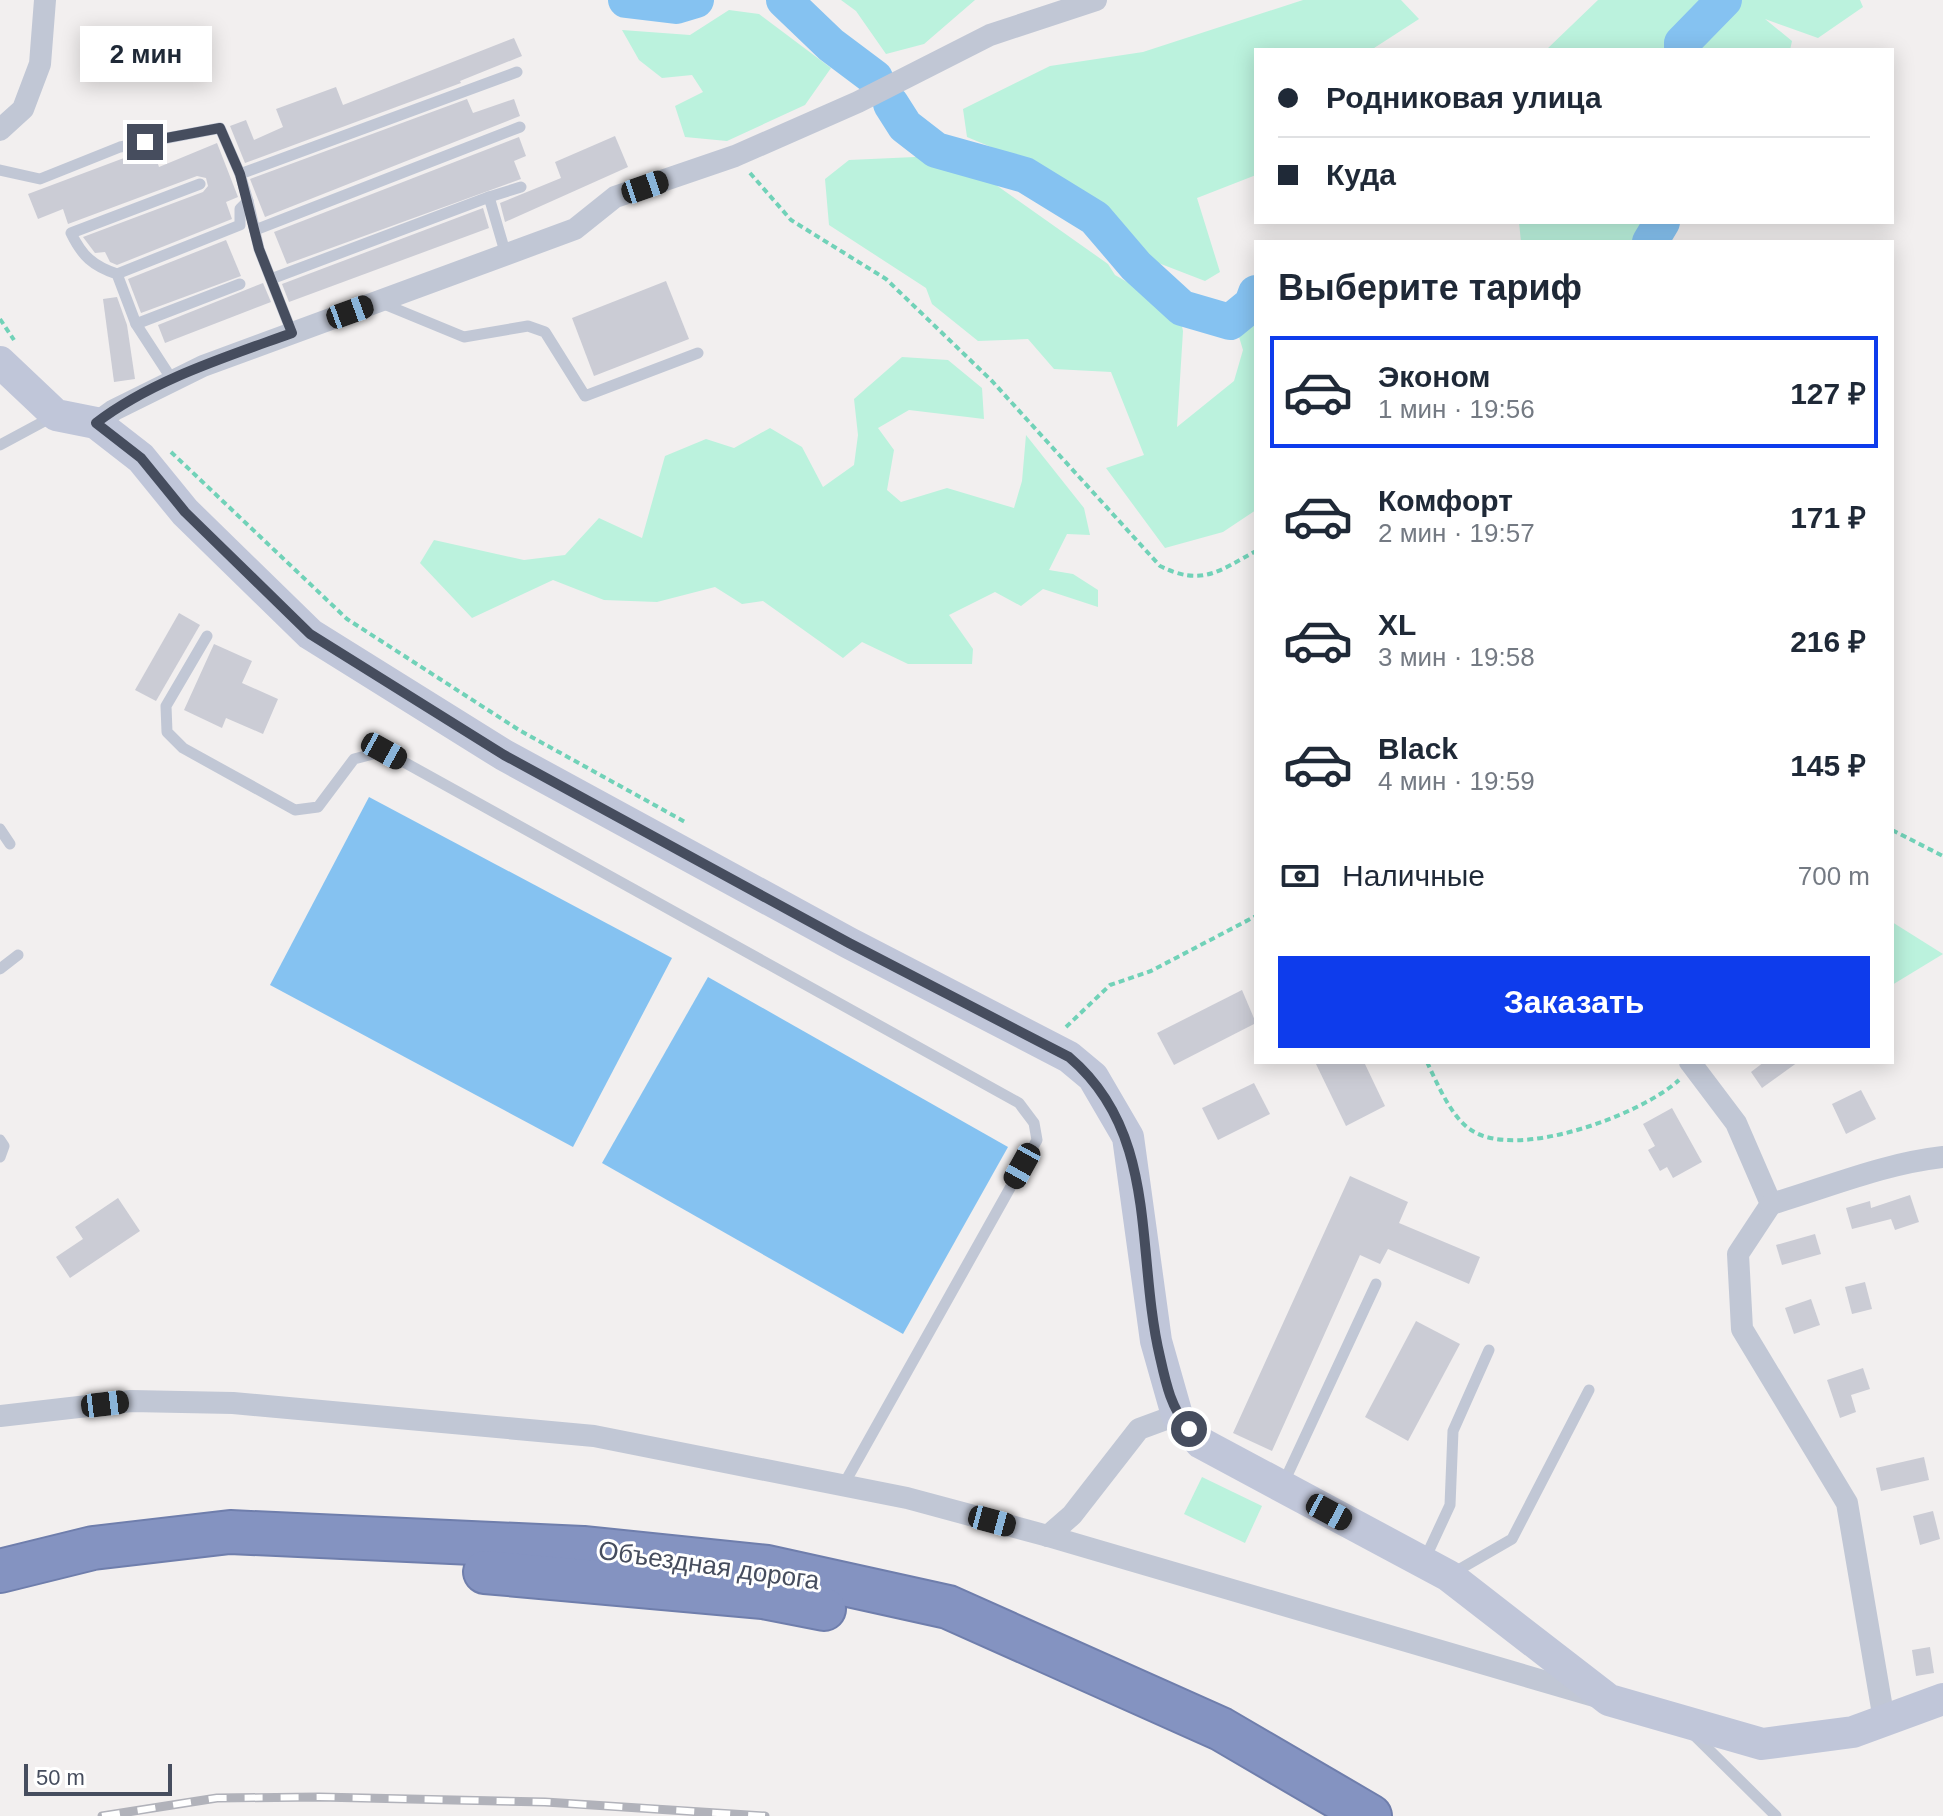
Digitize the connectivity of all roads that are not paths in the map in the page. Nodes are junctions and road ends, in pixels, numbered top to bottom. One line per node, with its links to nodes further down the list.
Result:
1 (45, 0): 5 (street)
2 (1096, 0): 13 (street)
3 (517, 72): 7 (lane)
4 (520, 127): 12 (lane)
5 (0, 130)
6 (0, 170): 7 (lane)
7 (240, 174): 11 (lane)
8 (200, 184): 14 (lane)
9 (521, 187): 10 (lane)
10 (489, 197): 13 (lane); 15 (lane)
11 (248, 201): 12 (lane); 14 (lane)
12 (255, 230): 15 (lane)
13 (507, 255): 17 (street)
14 (117, 274): 18 (lane)
15 (271, 279): 19 (lane)
16 (240, 284): 18 (lane)
17 (378, 302): 19 (street); 21 (lane)
18 (136, 324): 22 (lane)
19 (292, 333): 22 (street)
20 (8, 352): 23 (street)
21 (698, 353)
22 (173, 381): 24 (street)
23 (56, 415): 24 (street); 25 (lane)
24 (96, 423): 39 (street)
25 (0, 445)
26 (207, 636): 41 (lane)
27 (0, 829): 28 (lane)
28 (10, 844)
29 (18, 955): 30 (lane)
30 (0, 969)
31 (1691, 1064): 35 (street)
32 (0, 1140): 33 (lane)
33 (0, 1157)
34 (1943, 1157): 35 (street)
35 (1771, 1204): 49 (street)
36 (1376, 1284): 42 (lane)
37 (1489, 1350): 44 (lane)
38 (1589, 1390): 44 (lane)
39 (1177, 1415): 42 (street); 43 (street)
40 (0, 1416): 41 (street)
41 (844, 1484): 43 (street)
42 (1282, 1486): 44 (street)
43 (1048, 1536): 48 (street)
44 (1436, 1569): 48 (street)
45 (0, 1571): 52 (highway, Объездная дорога)
46 (0, 1596): 51 (highway, Объездная дорога)
47 (1943, 1699): 49 (street)
48 (1609, 1700): 50 (street)
49 (1884, 1720): 50 (street)
50 (1684, 1724): 53 (lane)
51 (1313, 1816)
52 (1370, 1816)
53 (1776, 1816)

